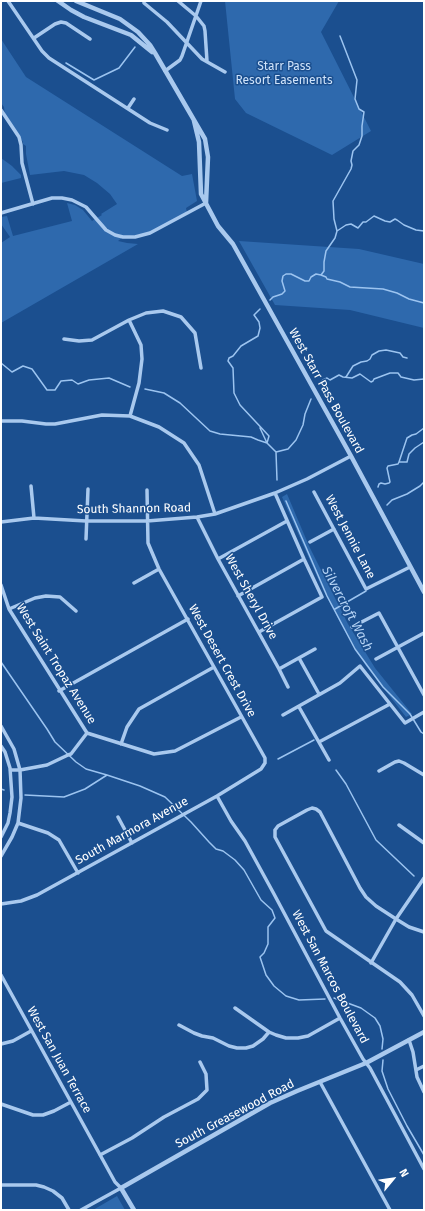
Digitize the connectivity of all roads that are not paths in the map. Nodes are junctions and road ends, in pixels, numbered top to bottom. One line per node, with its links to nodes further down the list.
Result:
1 (8, 1): 8 (street)
2 (58, 1): 11 (street, West Starr Pass Boulevard)
3 (76, 1): 11 (street, West Starr Pass Boulevard)
4 (144, 1): 10 (street)
5 (178, 1): 7 (street)
6 (202, 1): 7 (street)
7 (196, 16): 10 (street); 12 (street)
8 (34, 38): 9 (street); 16 (street)
9 (90, 39)
10 (187, 44): 12 (street); 13 (street)
11 (159, 59): 13 (street, West Starr Pass Boulevard)
12 (207, 61): 14 (street)
13 (165, 71): 18 (street, West Starr Pass Boulevard)
14 (225, 72)
15 (134, 99): 16 (street)
16 (128, 108): 19 (street)
17 (1, 110): 21 (street)
18 (194, 121): 20 (street, West Starr Pass Boulevard); 20 (street, West Starr Pass Boulevard)
19 (167, 130)
20 (206, 202): 21 (street); 28 (street, West Starr Pass Boulevard)
21 (33, 204): 22 (street)
22 (1, 213)
23 (129, 320): 24 (street); 25 (street); 26 (street)
24 (64, 339)
25 (201, 368)
26 (130, 416): 27 (street); 34 (street)
27 (1, 421)
28 (351, 456): 33 (street, South Shannon Road); 46 (street, West Starr Pass Boulevard)
29 (31, 486): 36 (street)
30 (88, 489): 37 (street)
31 (147, 490): 38 (street, West Desert Crest Drive)
32 (314, 492): 41 (street, West Jennie Lane)
33 (275, 493): 34 (street, South Shannon Road); 39 (street)
34 (215, 514): 35 (street, South Shannon Road)
35 (197, 517): 38 (street, South Shannon Road); 44 (street, West Sheryl Drive)
36 (34, 518): 37 (street, South Shannon Road); 40 (street, South Shannon Road)
37 (86, 521): 38 (street, South Shannon Road); 42 (street)
38 (147, 521): 47 (street, West Desert Crest Drive)
39 (287, 521): 44 (street); 45 (street)
40 (1, 522)
41 (334, 529): 43 (street); 46 (street, West Jennie Lane)
42 (86, 539)
43 (310, 542)
44 (218, 559): 51 (street, West Sheryl Drive)
45 (304, 559): 51 (street); 56 (street)
46 (410, 567): 50 (street, West Starr Pass Boulevard)
47 (160, 569): 48 (street); 54 (street, West Desert Crest Drive)
48 (134, 583)
49 (1, 586): 52 (street, West Saint Tropaz Avenue)
50 (424, 592)
51 (238, 596): 56 (street, West Sheryl Drive)
52 (9, 610): 53 (street); 65 (street, West Saint Tropaz Avenue)
53 (76, 611)
54 (188, 619): 62 (street, West Desert Crest Drive); 65 (street)
55 (352, 627): 58 (street)
56 (259, 632): 63 (street, West Sheryl Drive)
57 (424, 633): 58 (street)
58 (398, 648): 61 (street); 67 (street)
59 (315, 649): 60 (street)
60 (299, 658): 63 (street); 66 (street)
61 (376, 659)
62 (214, 667): 72 (street, West Desert Crest Drive); 76 (street)
63 (279, 668): 64 (street, West Sheryl Drive)
64 (288, 686)
65 (59, 691): 74 (street, West Saint Tropaz Avenue)
66 (319, 694): 68 (street); 69 (street)
67 (424, 695)
68 (390, 704): 70 (street); 75 (street)
69 (299, 706): 71 (street); 75 (street)
70 (424, 712)
71 (283, 715)
72 (241, 716): 76 (street, West Saint Tropaz Avenue); 79 (street, West Desert Crest Drive)
73 (1, 726): 82 (street)
74 (87, 733): 76 (street, West Saint Tropaz Avenue); 82 (street)
75 (319, 742): 78 (street)
76 (121, 744)
77 (1, 746): 81 (street)
78 (329, 760)
79 (265, 763): 80 (street); 85 (street, South Marmora Avenue)
80 (270, 765)
81 (10, 770): 82 (street); 89 (street)
82 (20, 770): 87 (street)
83 (379, 771): 84 (street)
84 (424, 775)
85 (217, 796): 91 (street, South Marmora Avenue); 102 (street, West San Marcos Boulevard)
86 (118, 817): 91 (street)
87 (18, 823): 92 (street); 93 (street)
88 (399, 825): 90 (street)
89 (1, 837)
90 (424, 842)
91 (132, 843): 93 (street, South Marmora Avenue)
92 (1, 856)
93 (78, 873): 95 (street, South Marmora Avenue)
94 (424, 878): 96 (street)
95 (1, 904)
96 (396, 919): 97 (street); 98 (street); 98 (street)
97 (424, 932)
98 (371, 963): 101 (street)
99 (1, 975): 104 (street, West San Juan Terrace)
100 (235, 1008): 105 (street)
101 (424, 1016)
102 (340, 1018): 105 (street); 110 (street, West San Marcos Boulevard)
103 (179, 1025): 105 (street)
104 (31, 1031): 108 (street); 115 (street, West San Juan Terrace)
105 (268, 1032)
106 (424, 1032): 107 (street, South Greasewood Road)
107 (410, 1040): 110 (street, South Greasewood Road); 112 (street)
108 (1, 1044)
109 (200, 1062): 117 (street)
110 (366, 1063): 113 (street, South Greasewood Road); 118 (street, West San Marcos Boulevard)
111 (424, 1066): 112 (street)
112 (416, 1070): 114 (street)
113 (320, 1082): 120 (street, South Greasewood Road); 124 (street)
114 (424, 1092)
115 (71, 1102): 116 (street); 117 (street, West San Juan Terrace)
116 (1, 1104)
117 (100, 1155): 120 (street, West San Juan Terrace)
118 (424, 1169)
119 (1, 1185): 121 (street)
120 (121, 1188): 122 (street, South Greasewood Road); 123 (street)
121 (69, 1210)
122 (81, 1210)
123 (134, 1210)
124 (390, 1210)

